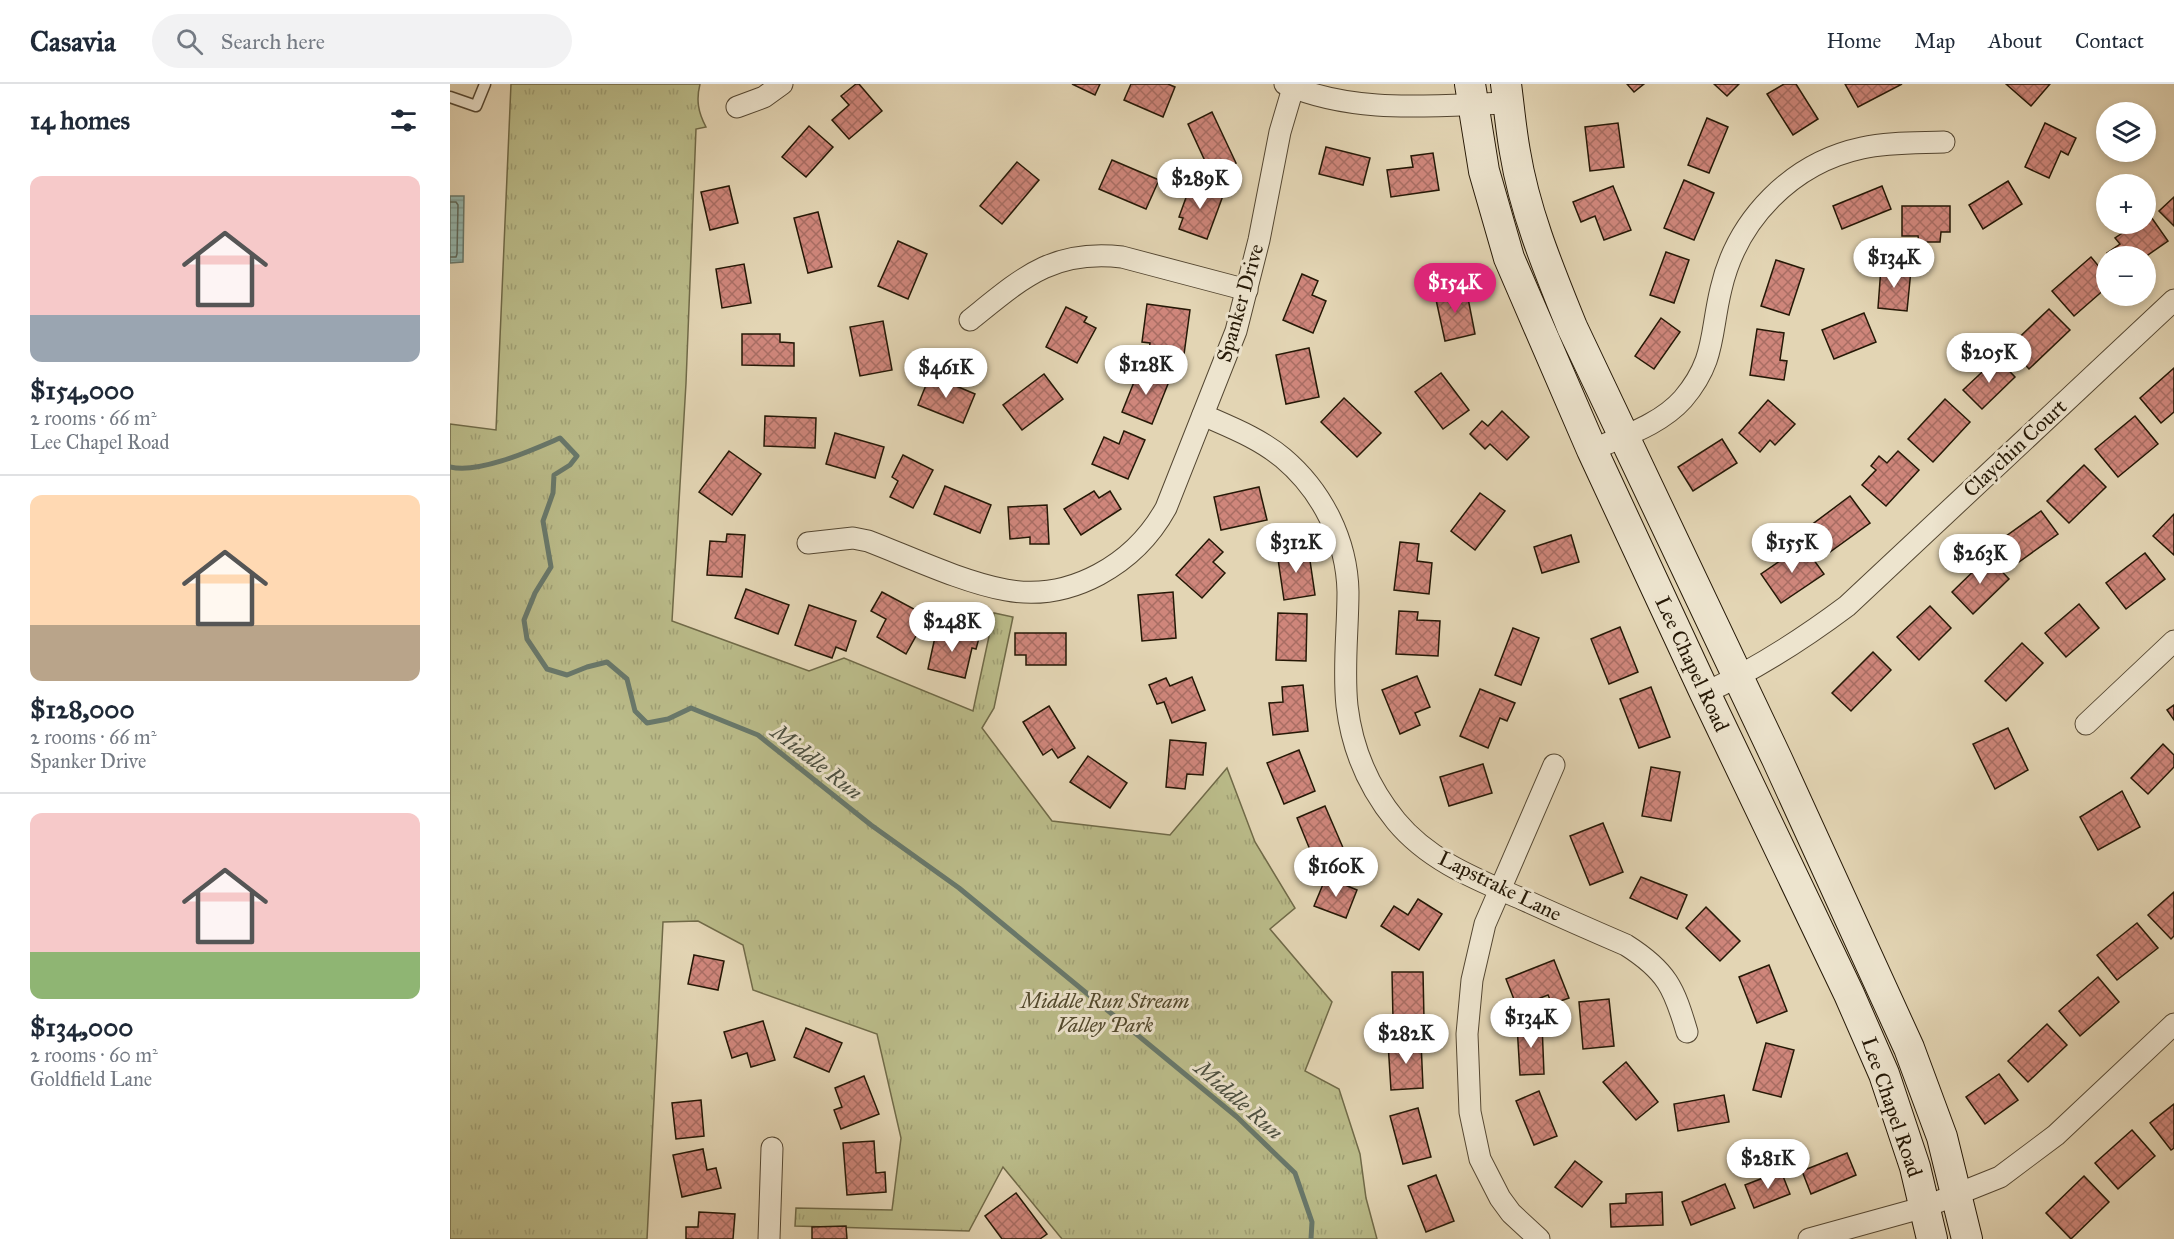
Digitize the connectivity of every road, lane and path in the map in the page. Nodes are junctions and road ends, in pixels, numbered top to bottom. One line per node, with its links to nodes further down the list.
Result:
1 (485, 84): 6 (lane)
2 (782, 84): 7 (street)
3 (1289, 86): 4 (street); 9 (street, Spanker Drive)
4 (1471, 94): 5 (street); 14 (main road, Lee Chapel Road)
5 (1507, 94): 13 (main road, Lee Chapel Road)
6 (450, 97)
7 (737, 107)
8 (1944, 142): 13 (street)
9 (1247, 290): 11 (street); 12 (street, Spanker Drive)
10 (2174, 300): 17 (street, Claychin Court)
11 (970, 320)
12 (1203, 415): 15 (street, Spanker Drive); 21 (street, Lapstrake Lane)
13 (1624, 436): 14 (street); 17 (main road, Lee Chapel Road)
14 (1592, 450): 18 (main road, Lee Chapel Road)
15 (808, 543)
16 (2174, 641): 19 (street)
17 (1738, 677): 18 (street, Claychin Court); 25 (main road, Lee Chapel Road)
18 (1705, 693): 26 (main road, Lee Chapel Road)
19 (2086, 724)
20 (1554, 765): 21 (street)
21 (1498, 889): 23 (street, Lapstrake Lane); 28 (street)
22 (2174, 1024): 25 (street)
23 (1687, 1032)
24 (772, 1148): 27 (street)
25 (1957, 1196): 26 (street); 31 (main road, Lee Chapel Road)
26 (1925, 1207): 29 (street); 30 (main road, Lee Chapel Road)
27 (769, 1239)
28 (1539, 1239)
29 (1809, 1239)
30 (1932, 1239)
31 (1967, 1239)

